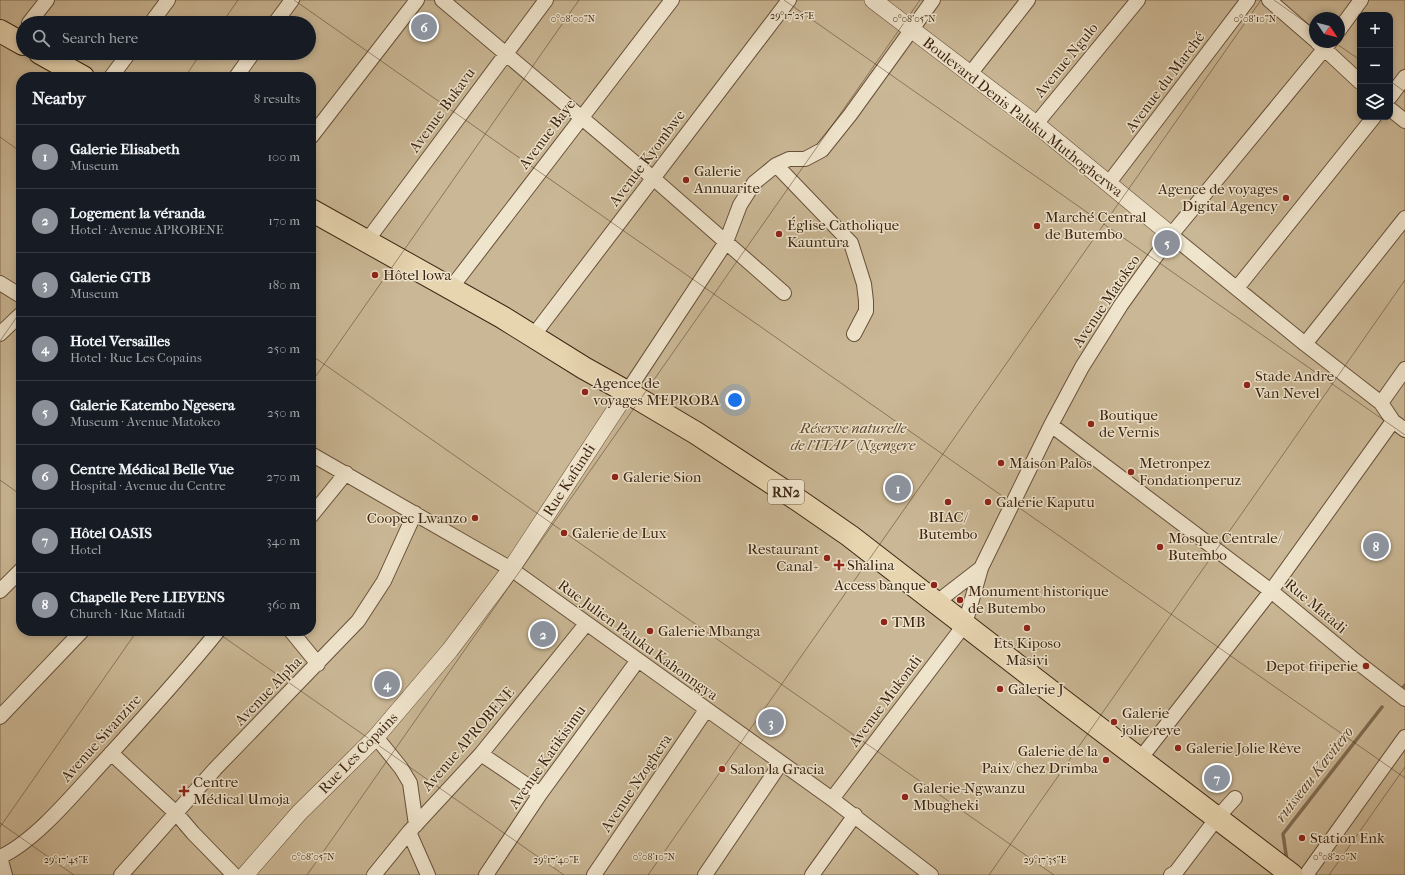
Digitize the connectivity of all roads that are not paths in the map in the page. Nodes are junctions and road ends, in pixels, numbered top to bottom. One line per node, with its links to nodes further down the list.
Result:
1 (47, 0): 16 (street)
2 (168, 0): 17 (street)
3 (292, 0): 18 (street)
4 (417, 0): 40 (street)
5 (442, 0): 24 (street)
6 (546, 0): 24 (street, Avenue Bukavu)
7 (672, 0): 36 (street, Avenue Baye)
8 (789, 0): 42 (street, Avenue Kyombwe)
9 (873, 0): 20 (street, Boulevard Denis Paluku Muthogherwa)
10 (933, 0): 20 (street)
11 (1028, 0): 31 (street)
12 (1138, 0): 39 (street, Avenue Ngulo)
13 (1248, 0): 43 (street, Avenue du Marché)
14 (1269, 0): 21 (street)
15 (1361, 0): 19 (street)
16 (34, 16)
17 (156, 16)
18 (280, 16)
19 (1345, 22)
20 (912, 29): 31 (street, Boulevard Denis Paluku Muthogherwa); 41 (street)
21 (1309, 32)
22 (1318, 48): 46 (street, Avenue Matokeo)
23 (1327, 48): 33 (street)
24 (506, 53): 36 (street); 47 (street, Avenue Bukavu)
25 (53, 60): 28 (highway)
26 (124, 60): 29 (street)
27 (248, 60): 30 (street)
28 (74, 72)
29 (115, 72)
30 (240, 72)
31 (970, 74): 39 (street, Boulevard Denis Paluku Muthogherwa)
32 (1405, 77): 34 (street)
33 (1357, 79)
34 (1393, 93)
35 (1393, 111): 38 (street)
36 (581, 118): 42 (street); 50 (street, Avenue Baye)
37 (1372, 120): 51 (street)
38 (1405, 121)
39 (1036, 124): 43 (street, Boulevard Denis Paluku Muthogherwa)
40 (316, 131)
41 (776, 165): 48 (street); 56 (street)
42 (653, 178): 48 (street); 57 (street, Avenue Kyombwe)
43 (1108, 184): 46 (street, Boulevard Denis Paluku Muthogherwa)
44 (316, 213): 47 (highway, RN2)
45 (1405, 218): 58 (street)
46 (1171, 235): 51 (street); 63 (street, Avenue Matokeo)
47 (366, 242): 50 (highway, RN2)
48 (726, 242): 53 (street); 60 (street)
49 (0, 283): 52 (street)
50 (450, 288): 57 (highway, RN2)
51 (1237, 288): 58 (street)
52 (16, 293)
53 (784, 293)
54 (16, 319): 55 (street)
55 (0, 334)
56 (854, 334)
57 (533, 336): 60 (highway, RN2)
58 (1305, 344): 61 (street)
59 (1405, 369): 61 (street)
60 (627, 392): 70 (street, Rue Kafundi); 74 (highway, RN2)
61 (1381, 403): 62 (street)
62 (1394, 421): 64 (street); 73 (street)
63 (1051, 425): 69 (street, Avenue Matokeo); 73 (street, Rue Matadi)
64 (1405, 430)
65 (316, 457): 66 (street, Rue Julien Paluku Kahonngya)
66 (346, 473): 67 (street); 68 (street, Rue Julien Paluku Kahonngya)
67 (316, 510)
68 (415, 513): 70 (street, Rue Julien Paluku Kahonngya); 81 (street, Avenue Alpha)
69 (981, 568): 74 (street); 76 (street, Avenue Matokeo)
70 (511, 570): 75 (street, Rue Julien Paluku Kahonngya); 85 (street, Rue Les Copains)
71 (16, 575): 72 (street)
72 (0, 591)
73 (1271, 591): 82 (street, Rue Matadi); 89 (street)
74 (937, 602): 76 (highway, RN2)
75 (586, 624): 80 (street, Rue Julien Paluku Kahonngya); 88 (street, Avenue APROBENE)
76 (964, 624): 89 (highway, RN2); 93 (street, Avenue Mukondi)
77 (77, 636): 84 (street)
78 (214, 636): 87 (street, Avenue Sivanzire)
79 (295, 636): 81 (street)
80 (638, 660): 83 (street, Rue Julien Paluku Kahonngya); 91 (street, Avenue Katikisimu)
81 (318, 664): 94 (street, Avenue Alpha)
82 (1405, 699)
83 (706, 710): 90 (street, Rue Julien Paluku Kahonngya); 107 (street, Avenue Nzoghera)
84 (0, 717)
85 (376, 736): 97 (street); 103 (street, Rue Les Copains)
86 (1405, 737): 112 (street)
87 (111, 753): 94 (street); 98 (street, Avenue Sivanzire)
88 (482, 754): 91 (street); 97 (street, Avenue APROBENE)
89 (1140, 759): 96 (highway, RN2)
90 (781, 763): 93 (street, Rue Julien Paluku Kahonngya); 108 (street)
91 (540, 794): 106 (street, Avenue Katikisimu)
92 (1236, 798): 96 (street)
93 (832, 799): 95 (street, Rue Julien Paluku Kahonngya)
94 (176, 813): 101 (street, Avenue Alpha); 102 (street)
95 (855, 815): 99 (street, Rue Julien Paluku Kahonngya); 109 (street)
96 (1217, 818): 110 (street); 111 (highway, RN2)
97 (412, 828): 104 (street, Avenue APROBENE); 105 (street)
98 (0, 857): 100 (street)
99 (927, 874)
100 (5, 875)
101 (121, 875)
102 (234, 875)
103 (245, 875)
104 (374, 875)
105 (428, 875)
106 (486, 875)
107 (594, 875)
108 (705, 875)
109 (812, 875)
110 (1171, 875)
111 (1292, 875)
112 (1306, 875)

